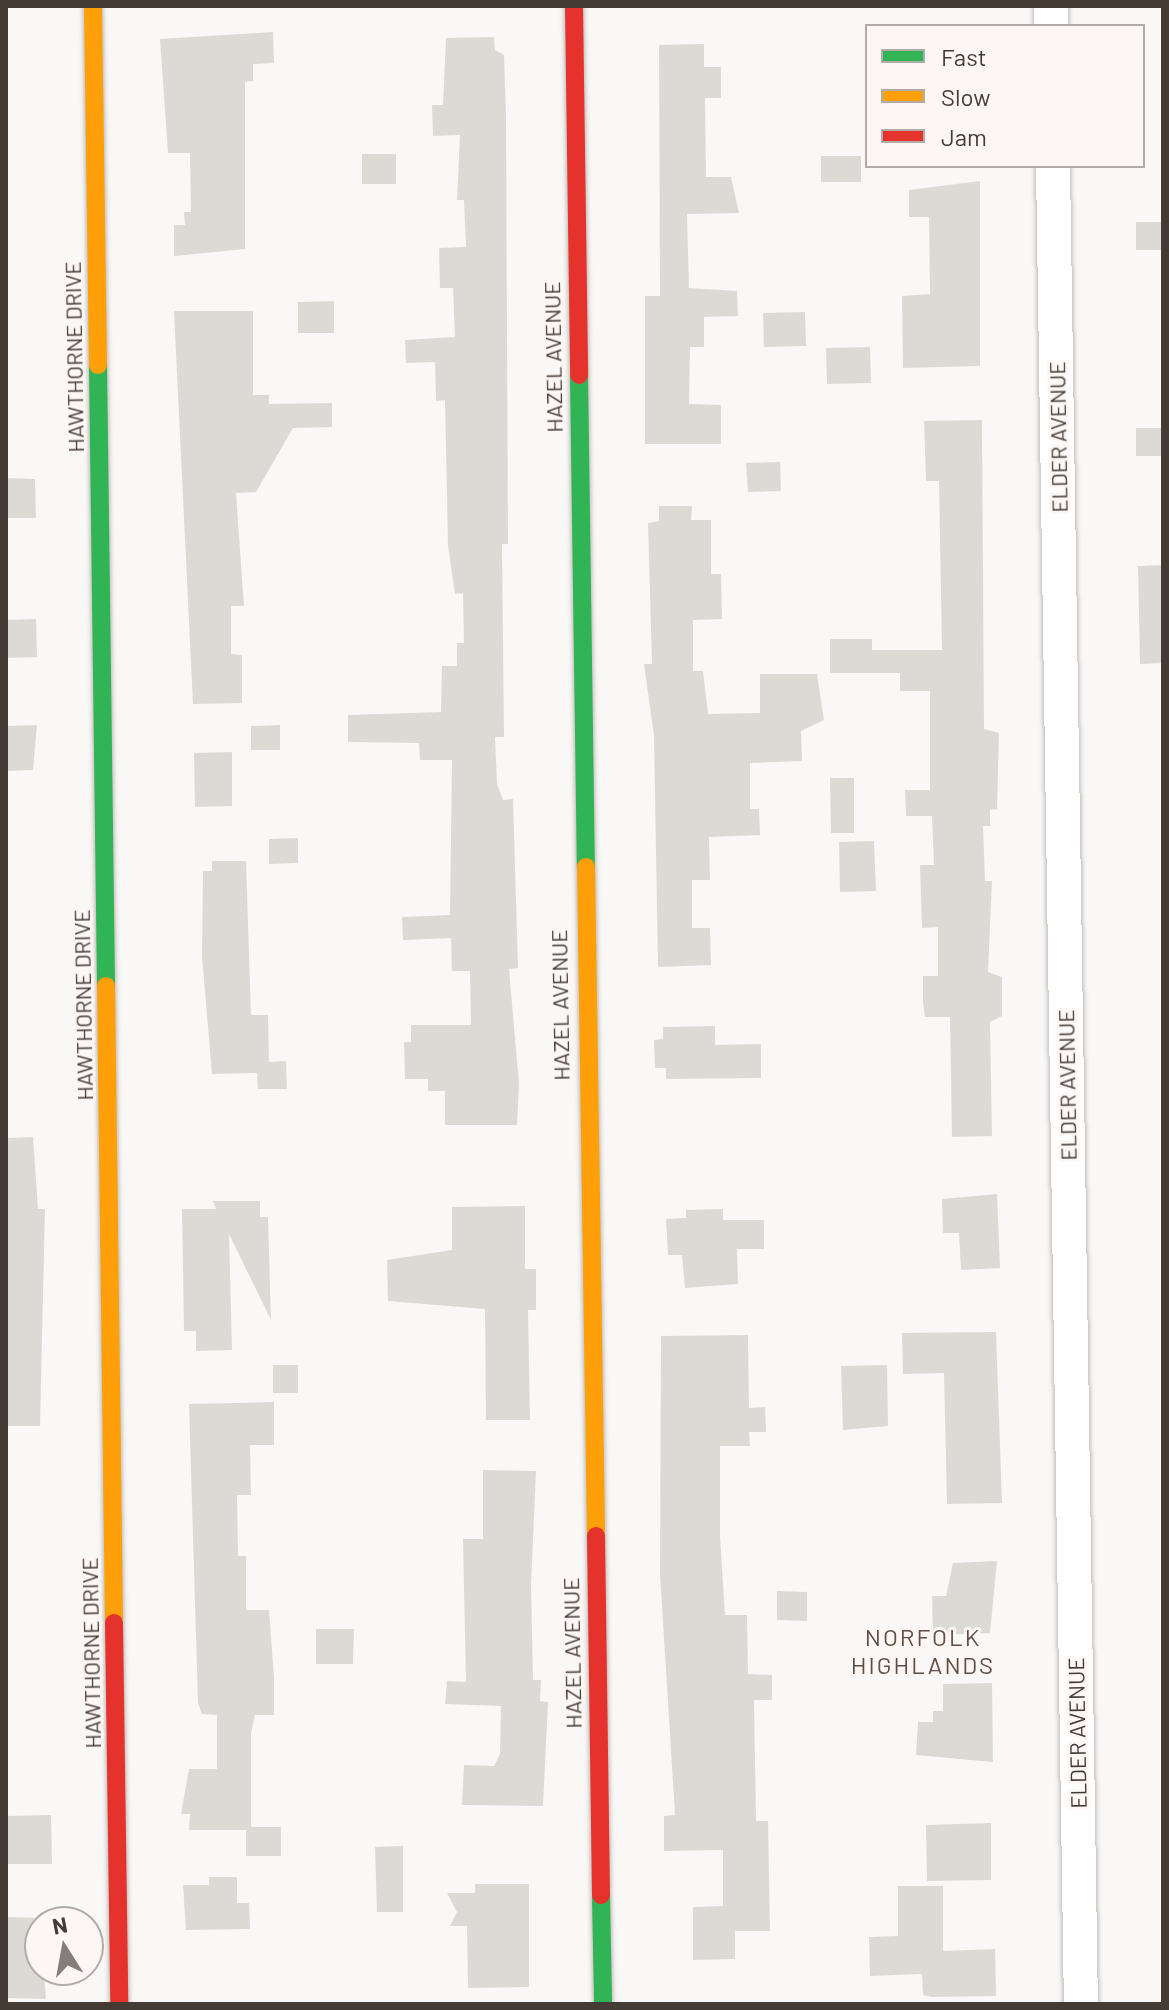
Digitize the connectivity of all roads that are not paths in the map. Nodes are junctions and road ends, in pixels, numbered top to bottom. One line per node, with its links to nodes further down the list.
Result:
1 (93, 6): 4 (street, HAWTHORNE DRIVE)
2 (574, 6): 5 (street, HAZEL AVENUE)
3 (1053, 168): 6 (street, ELDER AVENUE)
4 (119, 2004)
5 (603, 2004)
6 (1081, 2004)

